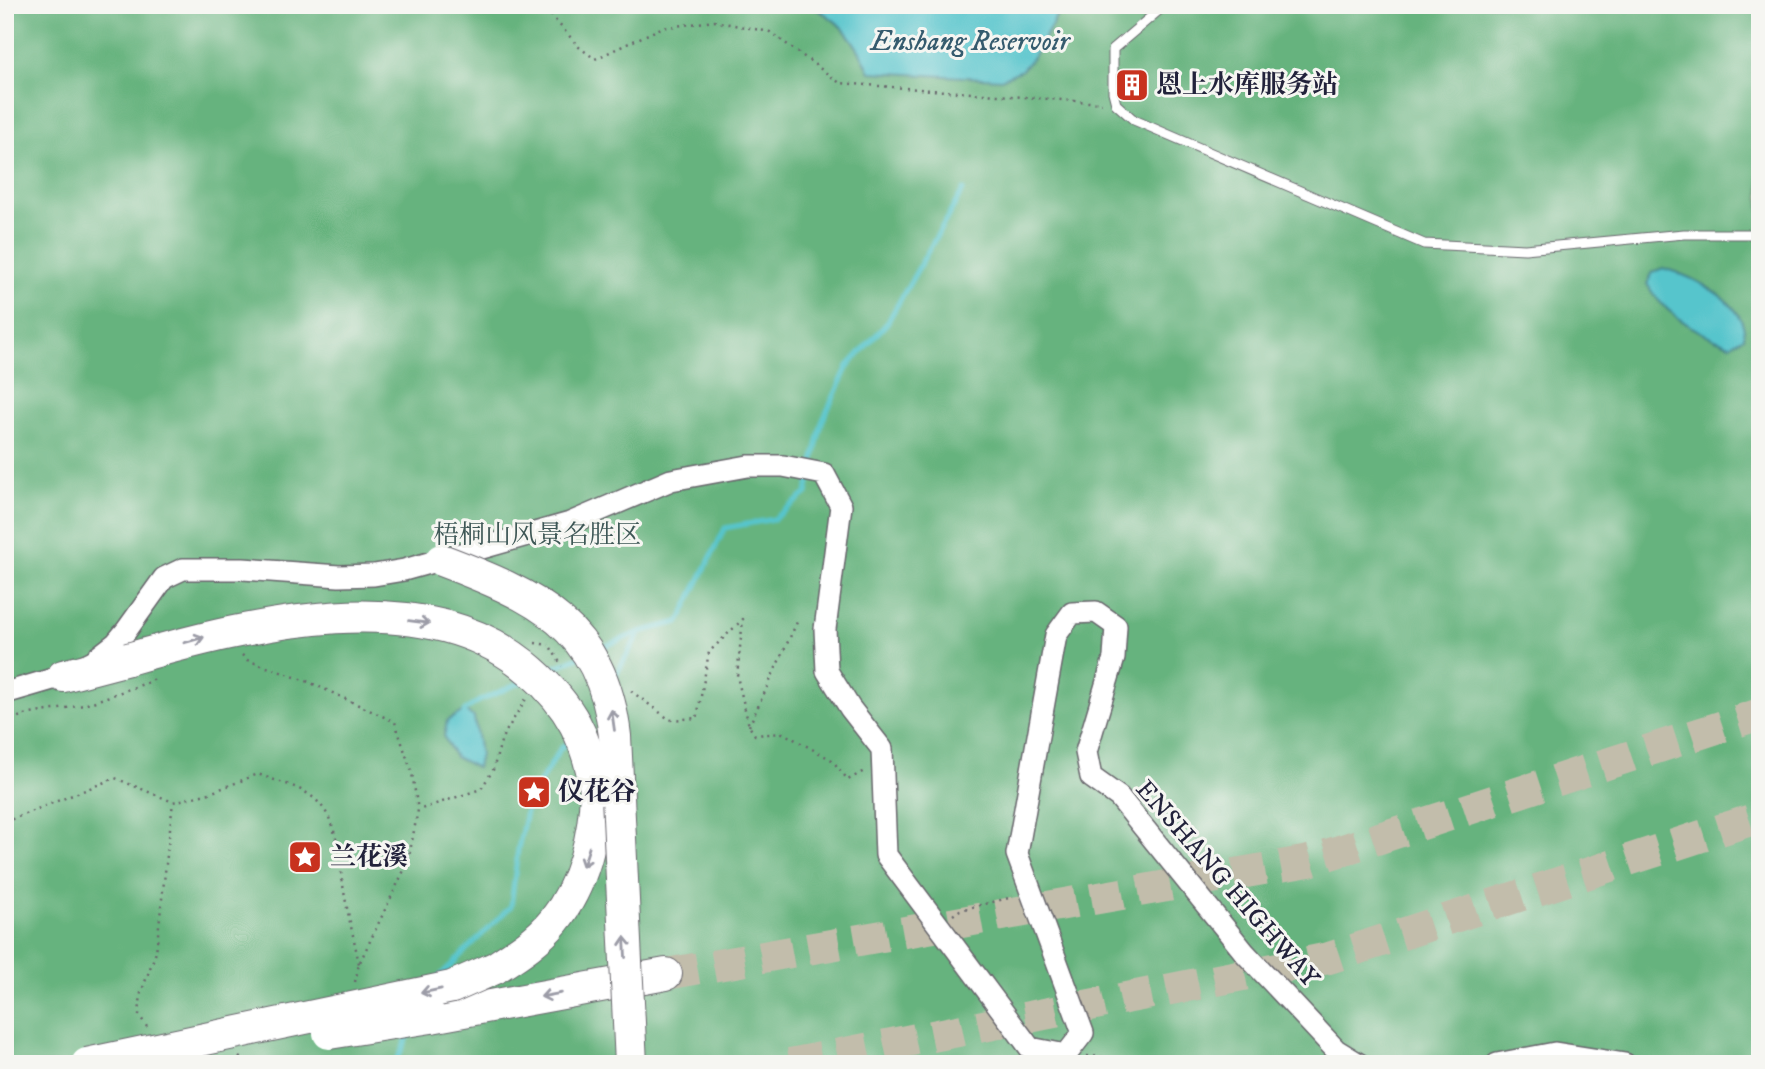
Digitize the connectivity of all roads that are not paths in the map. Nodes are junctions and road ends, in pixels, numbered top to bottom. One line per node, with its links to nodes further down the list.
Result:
1 (1165, 5): 2 (lane)
2 (1760, 234)
3 (441, 560): 4 (street); 9 (highway, one-way to 3, bridge); 10 (street, ENSHANG HIGHWAY)
4 (64, 676): 5 (street); 8 (highway, one-way to 8, bridge)
5 (5, 693)
6 (666, 974): 7 (highway, one-way to 7, bridge)
7 (146, 1050)
8 (87, 1064)
9 (631, 1064)
10 (1359, 1064)
11 (1497, 1064): 12 (street)
12 (1625, 1064)

